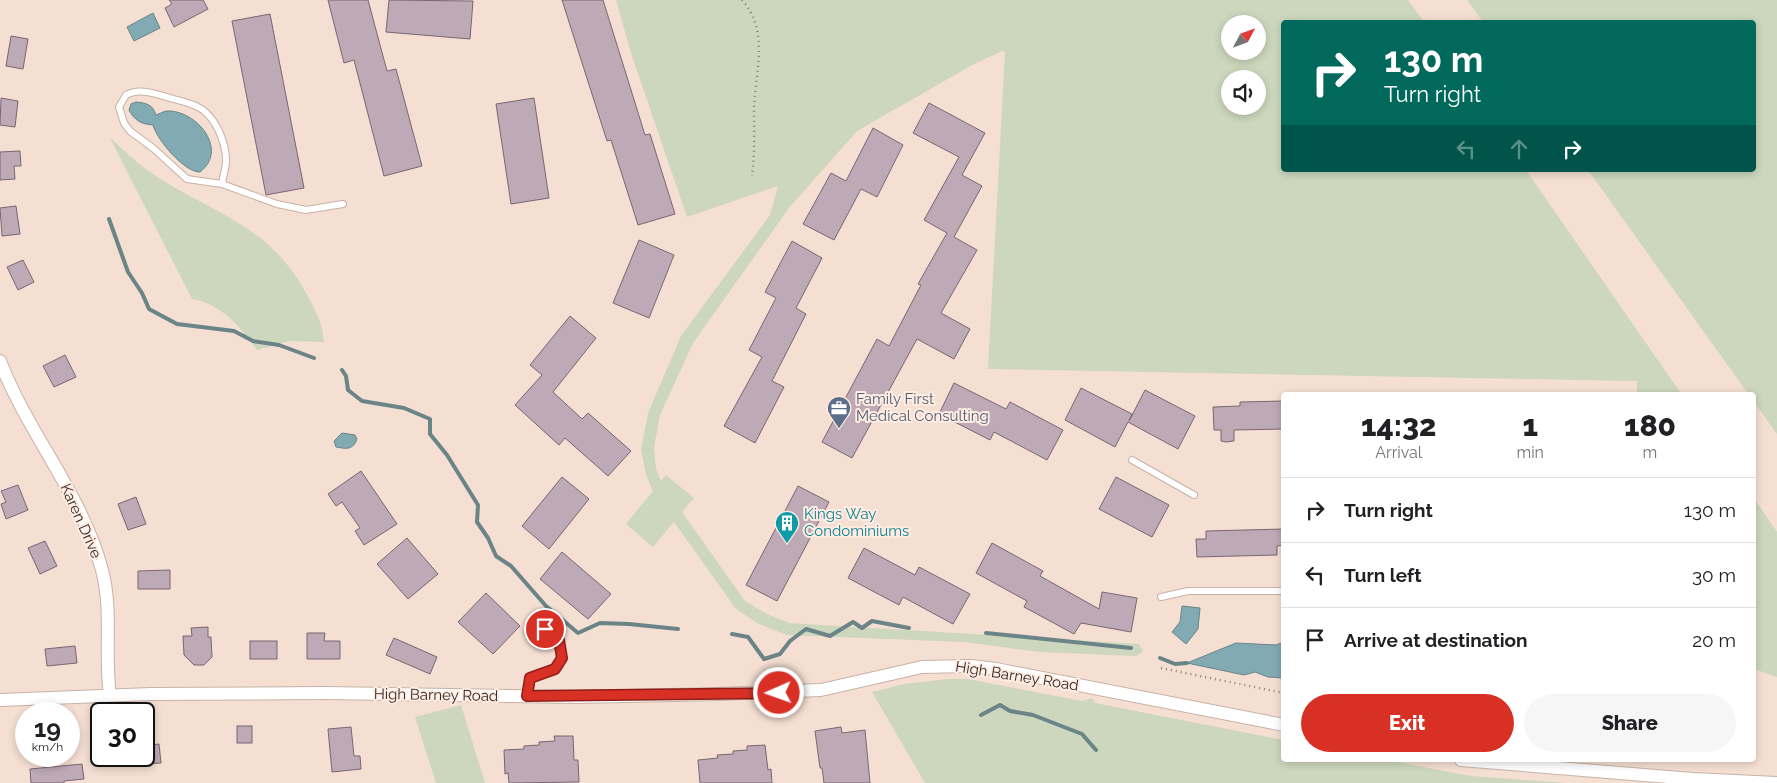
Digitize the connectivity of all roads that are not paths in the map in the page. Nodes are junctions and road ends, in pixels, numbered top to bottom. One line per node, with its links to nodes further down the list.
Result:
1 (222, 184): 1 (lane); 2 (lane)
2 (343, 204)
3 (0, 362): 9 (street, Karen Drive)
4 (1132, 460): 5 (lane)
5 (1194, 495)
6 (1281, 590): 7 (lane)
7 (1161, 597)
8 (536, 627): 10 (lane)
9 (110, 695): 10 (street, High Barney Road); 11 (street, High Barney Road)
10 (527, 696): 12 (street, High Barney Road)
11 (0, 700)
12 (1281, 724)
13 (1489, 762): 14 (street)
14 (1777, 783)

